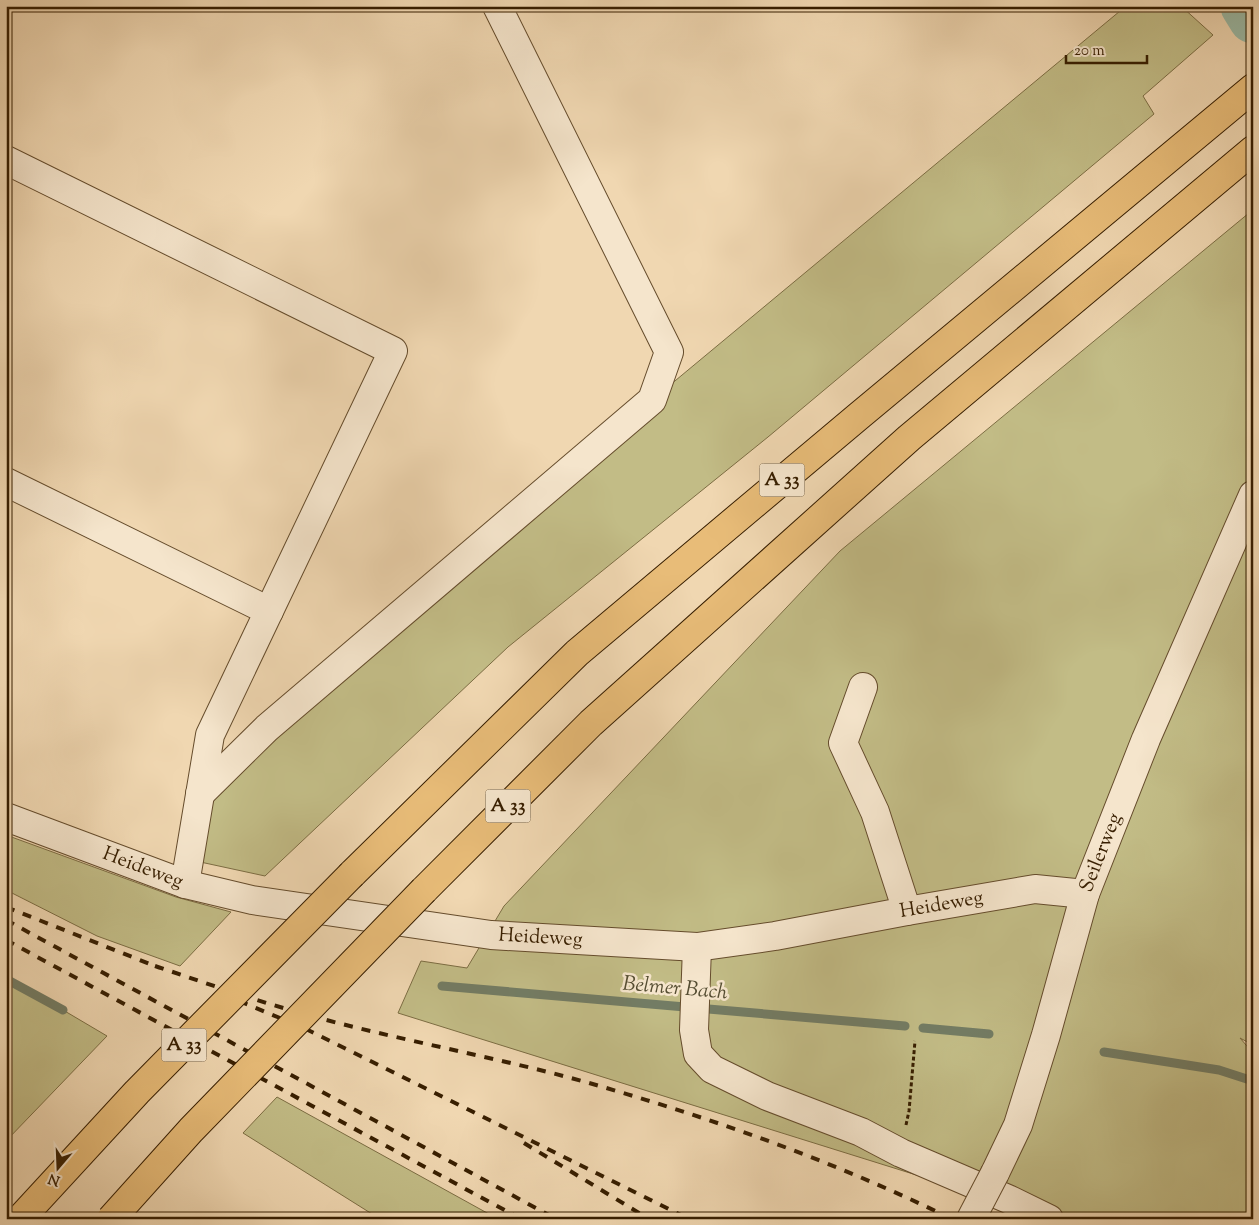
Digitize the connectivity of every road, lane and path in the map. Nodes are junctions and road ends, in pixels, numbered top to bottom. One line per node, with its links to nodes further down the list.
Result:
1 (497, 6): 9 (street)
2 (1253, 88): 17 (highway, A 33, bridge)
3 (1253, 150): 18 (highway, A 33, bridge)
4 (6, 160): 7 (street)
5 (6, 482): 7 (street)
6 (1253, 495): 12 (street, Seilerweg)
7 (269, 611): 9 (street)
8 (863, 687): 13 (street)
9 (200, 794): 11 (street)
10 (6, 817): 11 (street, Heideweg)
11 (185, 884): 14 (street, Heideweg)
12 (1085, 894): 13 (street, Heideweg); 19 (street, Seilerweg, bridge)
13 (907, 911): 14 (street, Heideweg)
14 (697, 947): 16 (street)
15 (915, 1041): 16 (path)
16 (900, 1153): 20 (street)
17 (20, 1219)
18 (111, 1219)
19 (972, 1219)
20 (1049, 1219)

